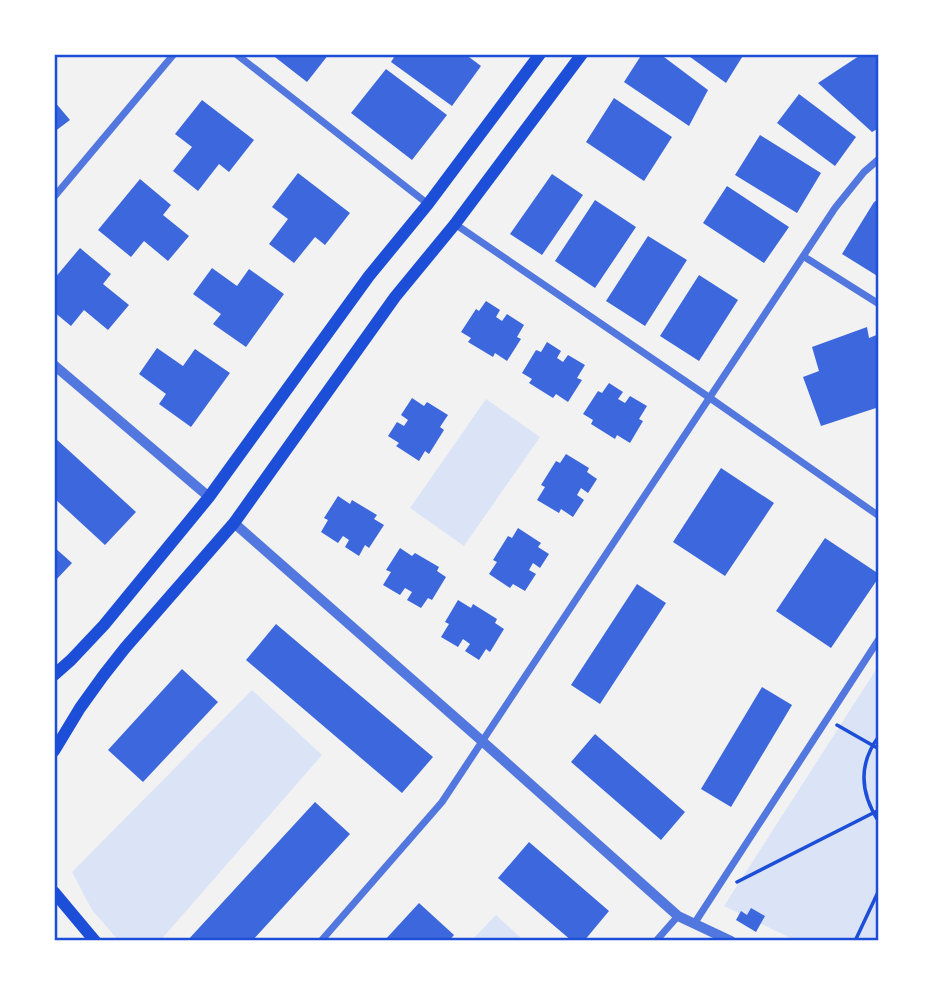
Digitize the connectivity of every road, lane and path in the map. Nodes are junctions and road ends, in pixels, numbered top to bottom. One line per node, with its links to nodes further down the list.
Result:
1 (174, 54): 6 (street)
2 (236, 54): 7 (street)
3 (540, 54): 7 (main road)
4 (582, 54): 8 (main road)
5 (879, 159): 9 (street)
6 (54, 198)
7 (428, 204): 13 (main road)
8 (455, 224): 12 (street); 15 (main road)
9 (803, 256): 10 (street); 12 (street)
10 (879, 304)
11 (54, 365): 13 (street)
12 (710, 398): 14 (street); 20 (street)
13 (209, 497): 17 (main road)
14 (879, 516)
15 (234, 523): 20 (street); 23 (main road)
16 (879, 639): 18 (street)
17 (54, 675)
18 (827, 719): 21 (path); 27 (street)
19 (879, 736): 21 (path)
20 (482, 741): 30 (street); 33 (street)
21 (872, 745): 22 (path); 25 (path)
22 (879, 749)
23 (54, 751)
24 (879, 810): 25 (path)
25 (873, 813): 26 (path); 27 (path)
26 (879, 822)
27 (717, 888): 31 (street)
28 (879, 890): 36 (path)
29 (54, 892): 32 (main road)
30 (678, 916): 31 (street); 34 (street)
31 (694, 924): 35 (street)
32 (95, 941)
33 (321, 941)
34 (656, 941)
35 (731, 941)
36 (855, 941)

